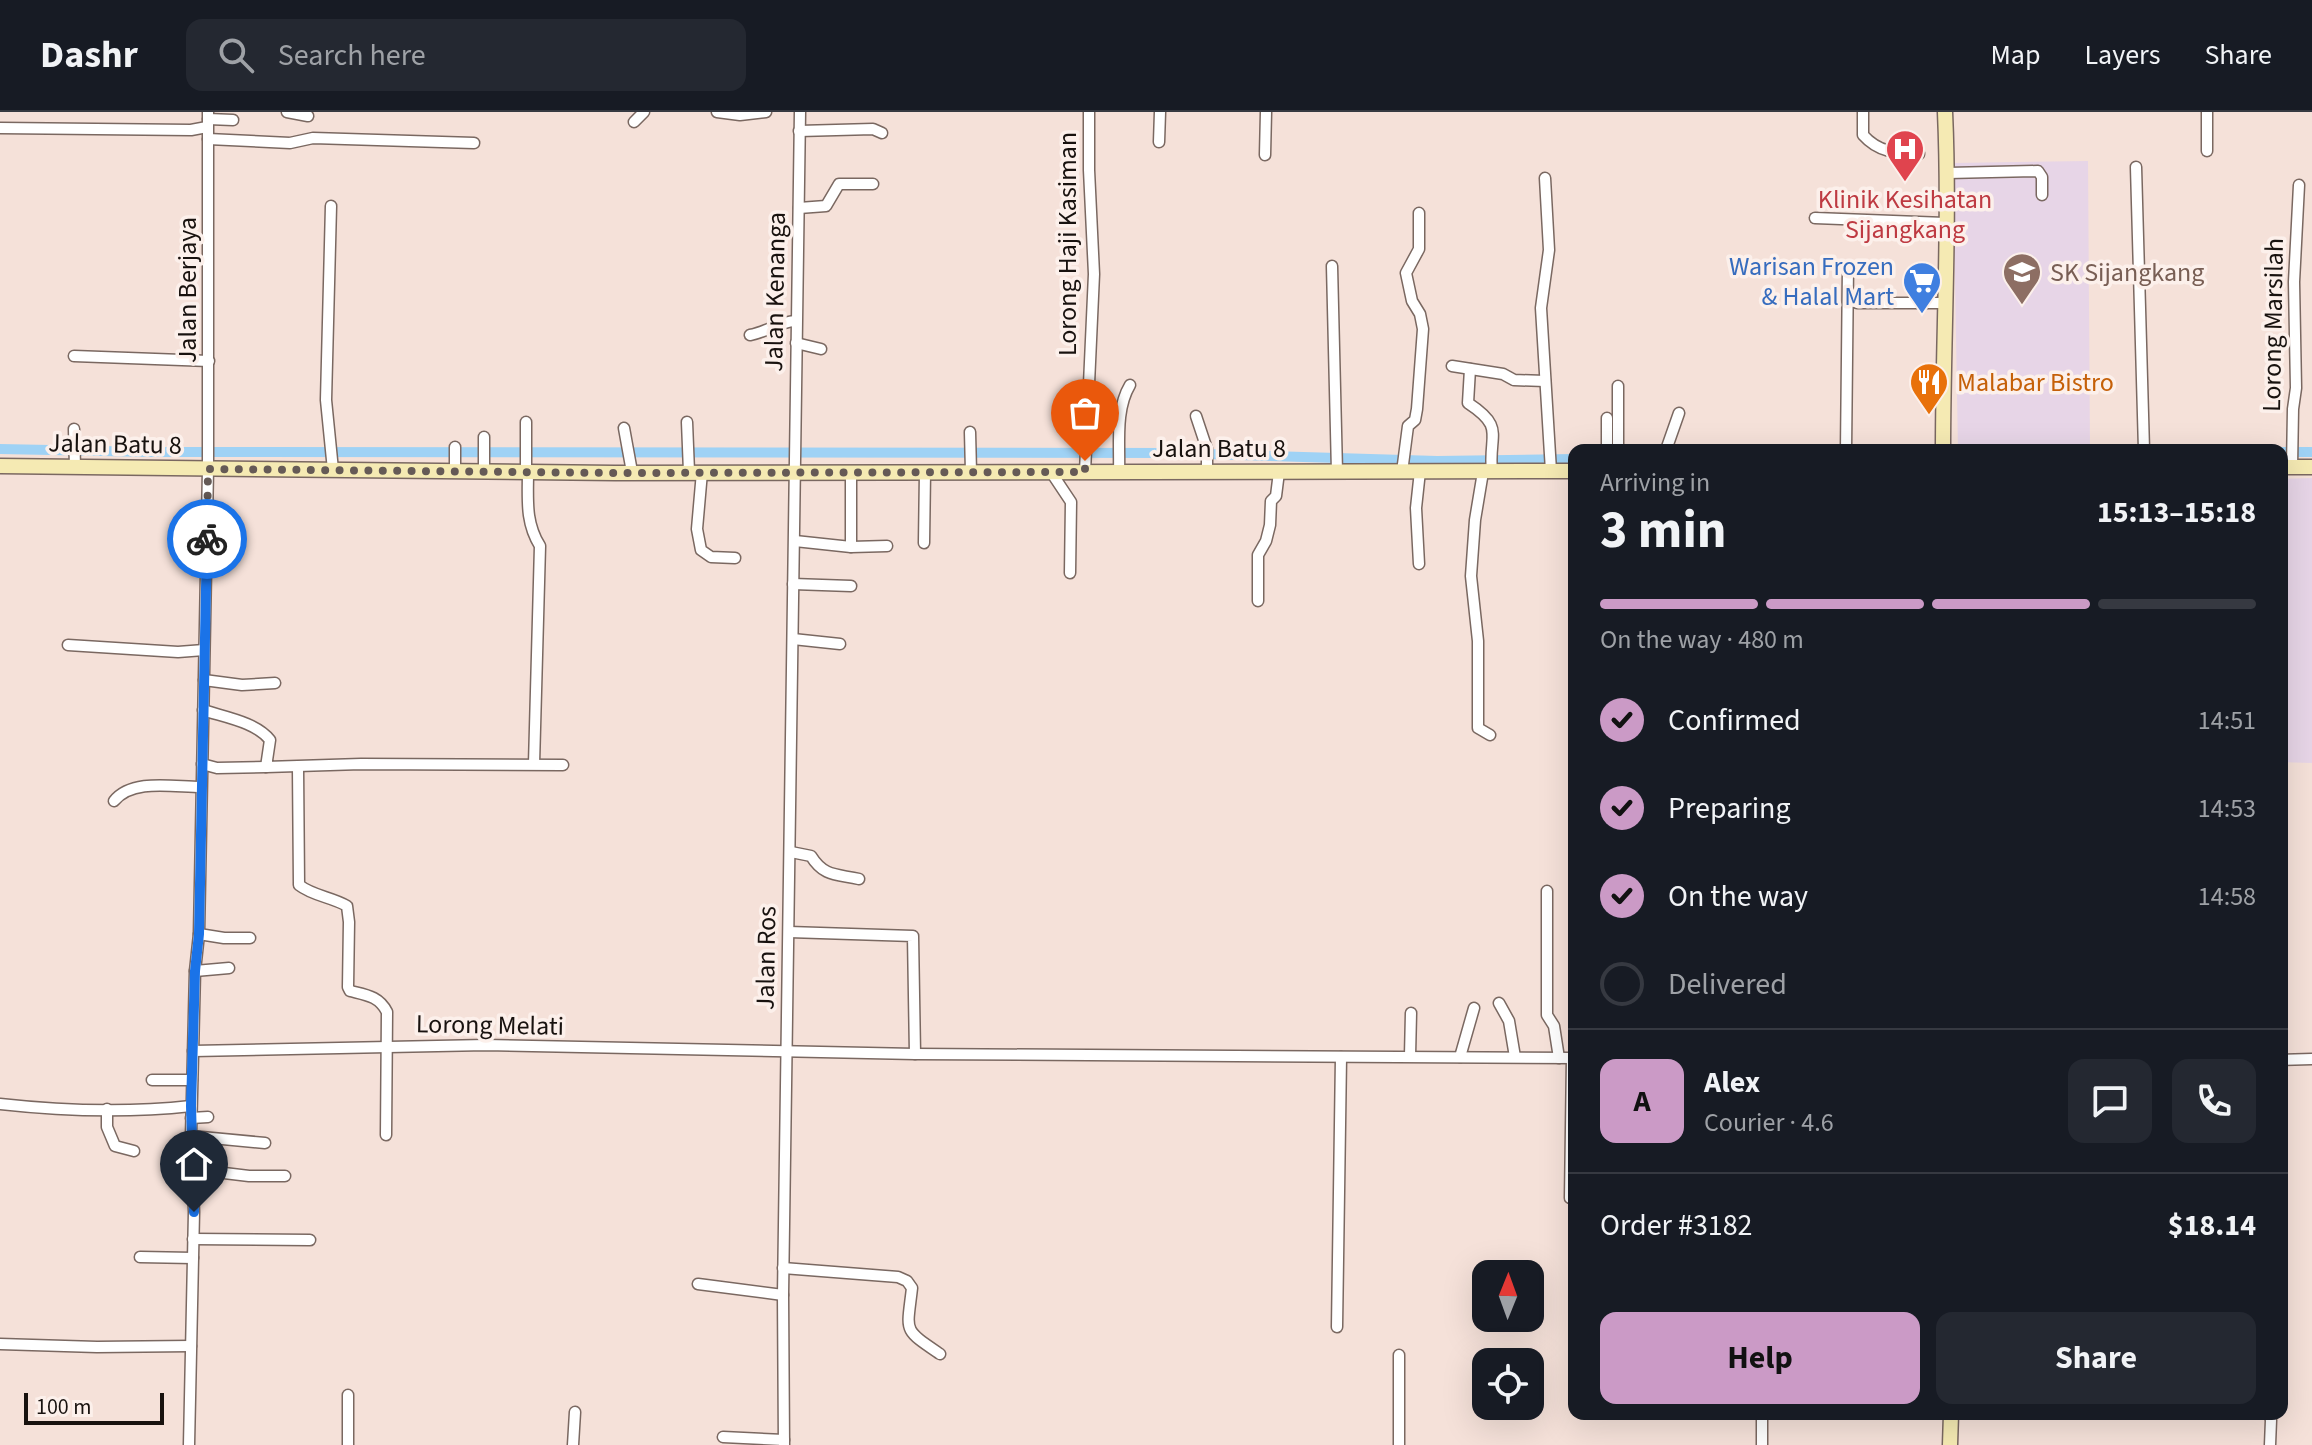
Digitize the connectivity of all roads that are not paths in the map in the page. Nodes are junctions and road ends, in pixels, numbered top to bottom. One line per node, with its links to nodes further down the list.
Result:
1 (287, 112): 12 (street)
2 (644, 112): 15 (street)
3 (717, 112): 4 (street)
4 (766, 112)
5 (800, 112): 17 (street, Jalan Kenanga)
6 (1089, 112): 77 (street, Lorong Haji Kasiman)
7 (1160, 112): 20 (street)
8 (1266, 112): 24 (street)
9 (1863, 112): 23 (street)
10 (1945, 112): 26 (street)
11 (2207, 112): 22 (street)
12 (308, 116)
13 (208, 119): 14 (street); 16 (street); 19 (street, Jalan Berjaya)
14 (233, 120)
15 (634, 122)
16 (0, 128)
17 (799, 131): 18 (street); 32 (street, Jalan Kenanga)
18 (882, 133)
19 (208, 139): 21 (street); 45 (street, Jalan Berjaya)
20 (1159, 142)
21 (474, 143)
22 (2207, 151)
23 (1919, 154)
24 (1265, 155)
25 (2136, 167): 65 (street)
26 (1948, 173): 30 (street); 35 (street)
27 (1545, 178): 48 (street)
28 (873, 184): 32 (street)
29 (2299, 185): 66 (street, Lorong Marsilah)
30 (2042, 195)
31 (331, 206): 70 (street)
32 (799, 208): 40 (street, Jalan Kenanga)
33 (1419, 213): 83 (street)
34 (1815, 218): 35 (street)
35 (1945, 223): 39 (street)
36 (1332, 266): 78 (street)
37 (1848, 266): 63 (street)
38 (1857, 303): 39 (street)
39 (1944, 303): 64 (street)
40 (795, 321): 41 (street); 42 (street, Jalan Kenanga)
41 (750, 335)
42 (796, 343): 43 (street); 80 (street, Jalan Kenanga)
43 (821, 349)
44 (74, 356): 45 (street)
45 (209, 361): 69 (street, Jalan Berjaya)
46 (1452, 366): 47 (street)
47 (1470, 369): 48 (street); 84 (street)
48 (1545, 381): 81 (street)
49 (1130, 385): 74 (street)
50 (1618, 386): 53 (street)
51 (1679, 413): 62 (street)
52 (1196, 416): 68 (street)
53 (1607, 418): 60 (street); 61 (street)
54 (526, 422): 73 (street)
55 (687, 422): 82 (street)
56 (624, 428): 75 (street)
57 (74, 432): 67 (street)
58 (970, 432): 76 (street)
59 (484, 437): 72 (street)
60 (1607, 444)
61 (1616, 444)
62 (1668, 444)
63 (1846, 444)
64 (1943, 444)
65 (2144, 444)
66 (2290, 459): 79 (street)
67 (75, 460): 69 (street, Jalan Batu 8); 71 (street, Jalan Batu 8)
68 (1207, 460): 74 (street, Jalan Batu 8); 89 (street, Jalan Batu 8)
69 (208, 463): 70 (street, Jalan Batu 8); 104 (street, Jalan Berjaya)
70 (332, 464): 72 (street, Jalan Batu 8)
71 (0, 466)
72 (484, 466): 73 (street, Jalan Batu 8)
73 (526, 466): 75 (street, Jalan Batu 8); 110 (street)
74 (1119, 466): 77 (street, Jalan Batu 8)
75 (631, 467): 82 (street, Jalan Batu 8)
76 (971, 467): 87 (street, Jalan Batu 8); 88 (street, Jalan Batu 8)
77 (1085, 467): 88 (street, Jalan Batu 8)
78 (1337, 467): 83 (street, Jalan Batu 8); 89 (street, Jalan Batu 8)
79 (2312, 467)
80 (794, 468): 82 (street, Jalan Batu 8); 90 (street, Jalan Batu 8); 91 (street, Jalan Ros)
81 (1551, 468): 84 (street, Jalan Batu 8); 85 (street, Jalan Batu 8)
82 (693, 469): 95 (street)
83 (1402, 469): 86 (street, Jalan Batu 8)
84 (1489, 469): 86 (street, Jalan Batu 8); 108 (street)
85 (1568, 470)
86 (1420, 471): 96 (street)
87 (925, 472): 90 (street, Jalan Batu 8); 92 (street)
88 (1051, 472): 97 (street)
89 (1279, 472): 100 (street)
90 (851, 473): 94 (street)
91 (795, 541): 94 (street); 98 (street, Jalan Ros)
92 (924, 543)
93 (887, 546): 94 (street)
94 (851, 547)
95 (735, 558)
96 (1419, 564)
97 (1070, 573)
98 (793, 584): 99 (street); 101 (street, Jalan Ros)
99 (851, 586)
100 (1258, 601)
101 (793, 639): 102 (street); 116 (street, Jalan Ros)
102 (840, 644)
103 (68, 645): 104 (street)
104 (204, 650): 105 (street, Jalan Berjaya)
105 (204, 680): 106 (street); 107 (street, Jalan Berjaya)
106 (275, 683)
107 (203, 710): 109 (street, Jalan Berjaya); 112 (street)
108 (1490, 735)
109 (202, 764): 112 (street); 114 (street, Jalan Berjaya)
110 (534, 764): 111 (street); 113 (street)
111 (563, 765)
112 (266, 767): 113 (street)
113 (298, 768): 127 (street)
114 (201, 787): 115 (street); 120 (street, Jalan Berjaya)
115 (114, 801)
116 (791, 852): 117 (street); 119 (street, Jalan Ros)
117 (859, 879)
118 (1547, 891): 135 (street)
119 (789, 932): 129 (street, Jalan Ros); 130 (street)
120 (199, 934): 121 (street); 123 (street, Jalan Berjaya)
121 (250, 938)
122 (229, 968): 123 (street)
123 (195, 971): 128 (street, Jalan Berjaya)
124 (1499, 1003): 134 (street)
125 (1474, 1008): 133 (street)
126 (1411, 1013): 131 (street)
127 (386, 1046): 128 (street, Lorong Melati); 129 (street, Lorong Melati); 146 (street)
128 (193, 1051): 140 (street, Jalan Berjaya)
129 (786, 1053): 130 (street, Lorong Melati); 156 (street, Jalan Ros)
130 (915, 1054): 132 (street, Lorong Melati)
131 (1410, 1056): 132 (street, Lorong Melati); 133 (street, Lorong Melati)
132 (1341, 1057): 159 (street)
133 (1460, 1057): 134 (street, Lorong Melati)
134 (1515, 1057): 135 (street, Lorong Melati)
135 (1559, 1058): 136 (street, Lorong Melati)
136 (1568, 1058)
137 (2312, 1059): 138 (street)
138 (2288, 1060)
139 (152, 1080): 140 (street)
140 (192, 1080): 142 (street, Jalan Berjaya)
141 (0, 1104): 143 (street)
142 (191, 1106): 143 (street); 145 (street, Jalan Berjaya)
143 (107, 1109): 149 (street)
144 (208, 1117): 145 (street)
145 (191, 1118): 147 (street, Jalan Berjaya)
146 (386, 1135)
147 (191, 1136): 148 (street); 150 (street, Jalan Berjaya)
148 (265, 1143)
149 (134, 1151)
150 (191, 1169): 151 (street); 152 (street, Jalan Berjaya)
151 (285, 1176)
152 (193, 1239): 153 (street); 155 (street, Jalan Berjaya)
153 (310, 1240)
154 (140, 1257): 155 (street)
155 (193, 1258): 161 (street, Jalan Berjaya)
156 (783, 1268): 158 (street, Jalan Ros); 162 (street)
157 (698, 1284): 158 (street)
158 (783, 1295): 170 (street, Jalan Ros)
159 (1337, 1327)
160 (0, 1344): 161 (street)
161 (191, 1346): 171 (street, Jalan Berjaya)
162 (940, 1354)
163 (1399, 1355): 174 (street)
164 (348, 1395): 172 (street)
165 (575, 1412): 173 (street)
166 (1762, 1420): 175 (street)
167 (1951, 1420): 176 (street)
168 (2271, 1420): 177 (street)
169 (723, 1437): 170 (street)
170 (784, 1442)
171 (189, 1445)
172 (348, 1445)
173 (573, 1445)
174 (1399, 1445)
175 (1762, 1445)
176 (1950, 1445)
177 (2270, 1445)

